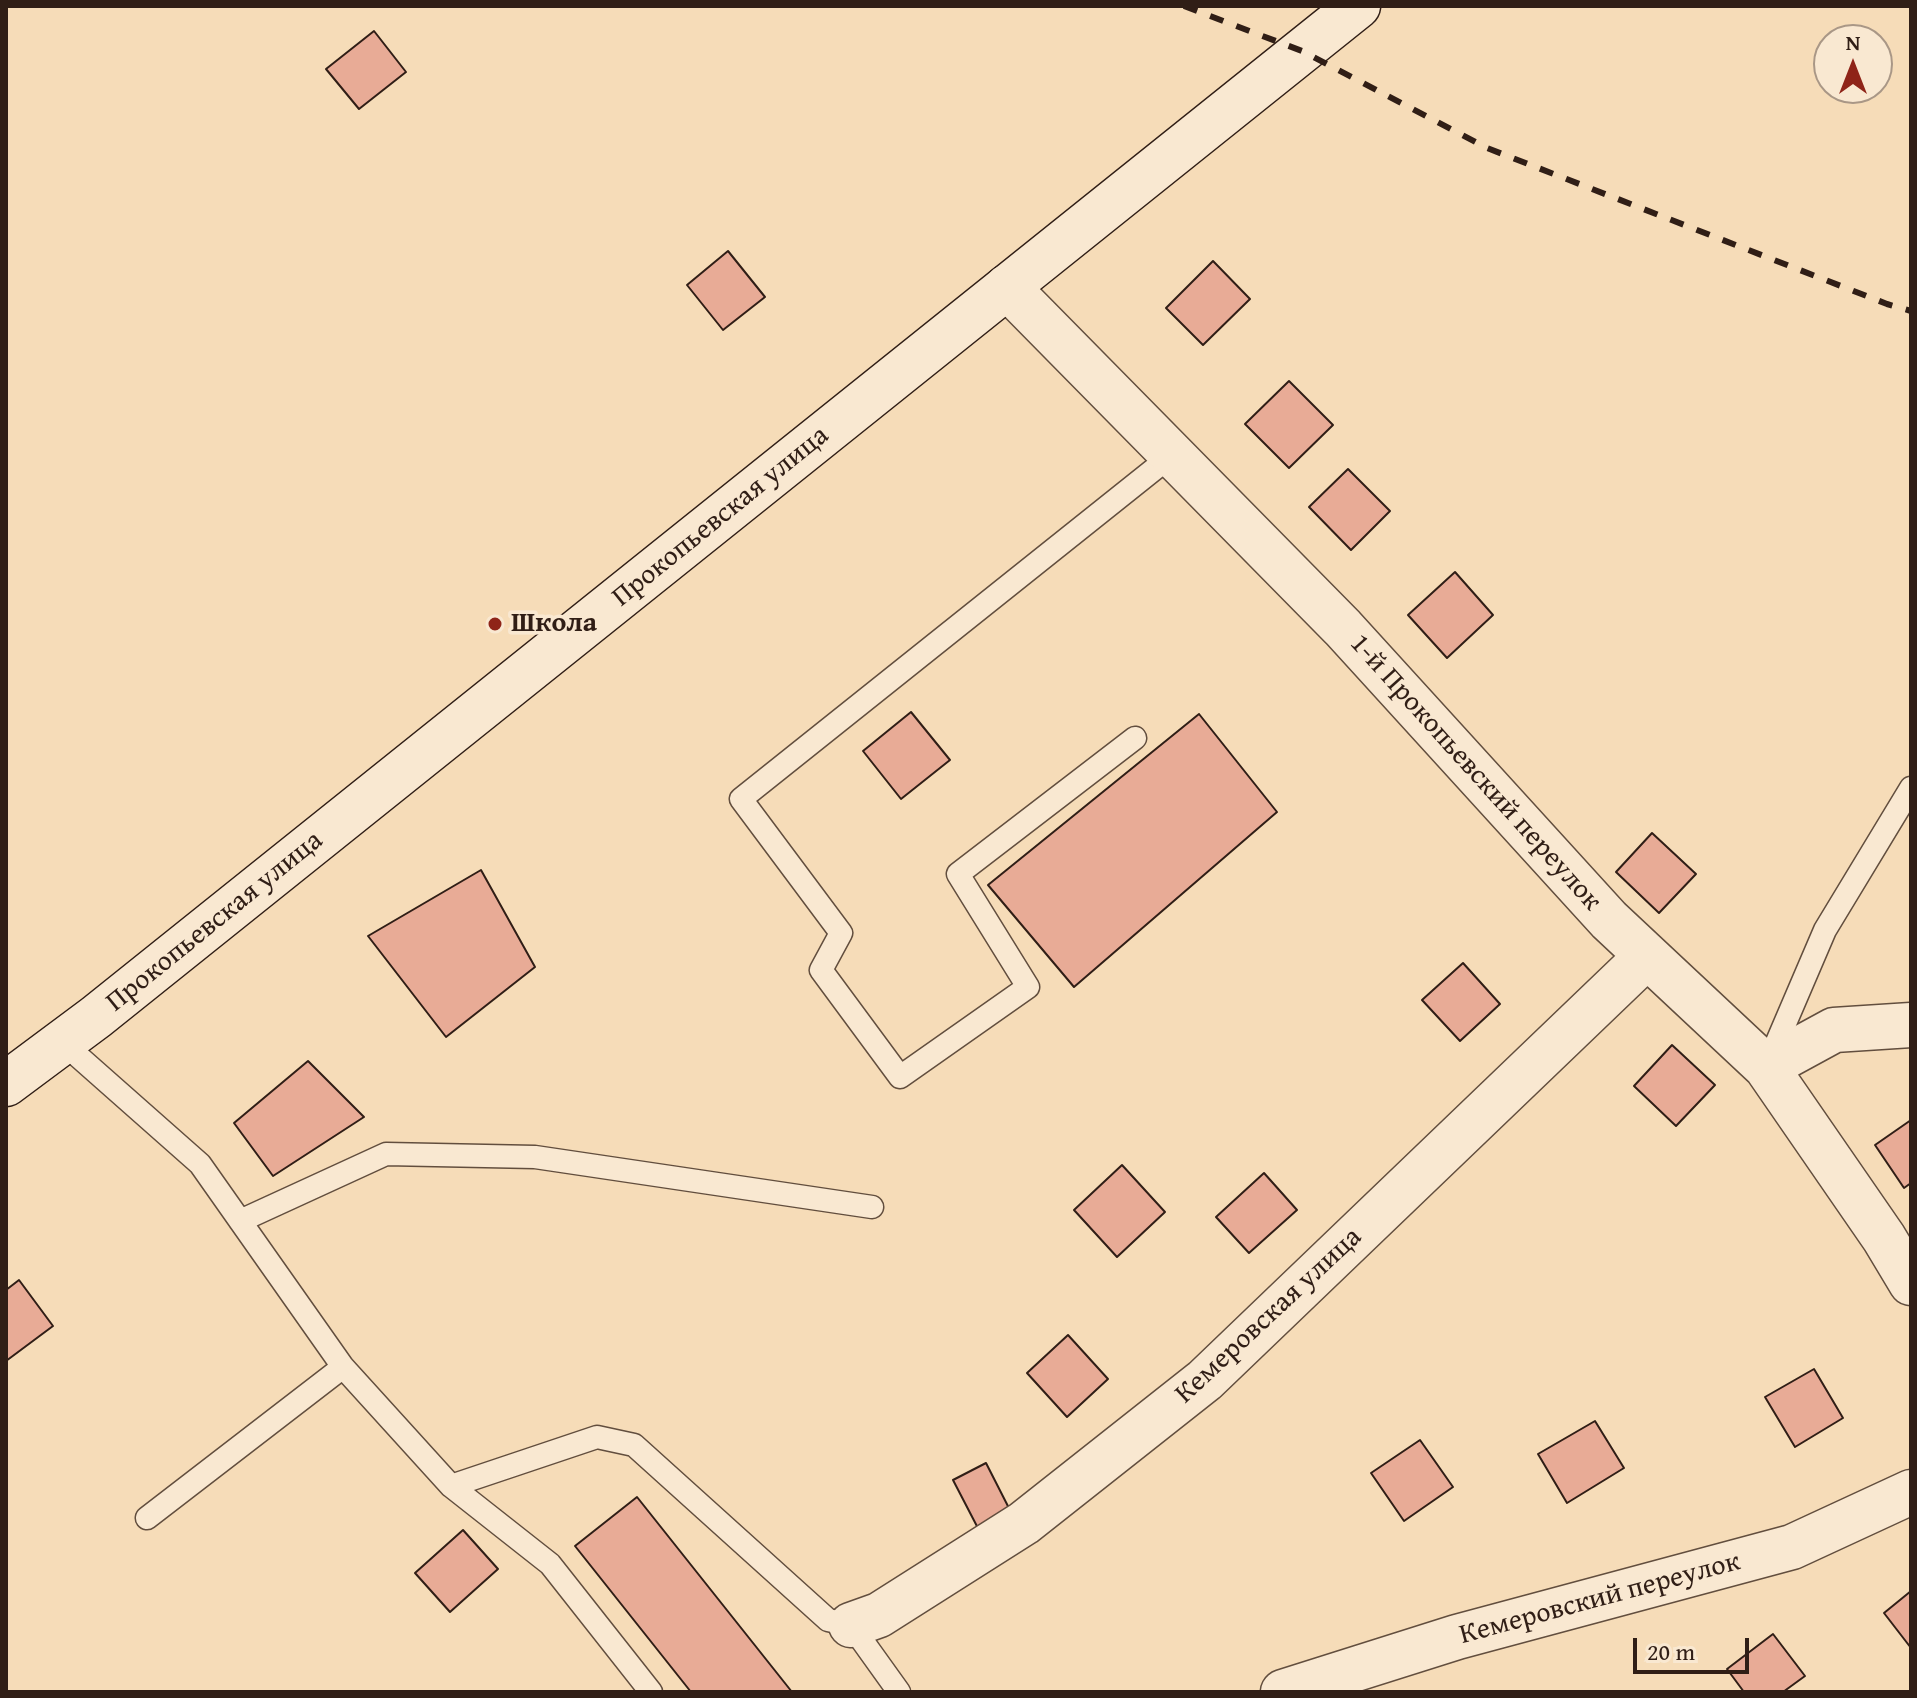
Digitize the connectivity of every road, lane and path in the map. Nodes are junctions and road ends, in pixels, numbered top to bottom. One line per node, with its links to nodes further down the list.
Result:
1 (1358, 6): 2 (street, Прокопьевская улица)
2 (1007, 287): 3 (street, 1-й Прокопьевский переулок); 8 (street, Прокопьевская улица)
3 (1172, 455): 4 (lane); 6 (street, 1-й Прокопьевский переулок)
4 (1135, 738)
5 (1911, 788): 9 (lane)
6 (1647, 956): 9 (street, 1-й Прокопьевский переулок); 18 (street, Кемеровская улица)
7 (1911, 1025): 9 (street)
8 (62, 1042): 10 (street, Прокопьевская улица); 12 (lane)
9 (1766, 1067): 13 (street, 1-й Прокопьевский переулок)
10 (6, 1084)
11 (872, 1207): 12 (lane)
12 (240, 1221): 14 (lane)
13 (1911, 1283)
14 (343, 1367): 15 (lane); 17 (lane)
15 (451, 1486): 18 (lane); 19 (lane)
16 (1911, 1492): 21 (street, Кемеровский переулок)
17 (147, 1518)
18 (851, 1625): 20 (lane)
19 (651, 1692)
20 (899, 1692)
21 (1283, 1692)

